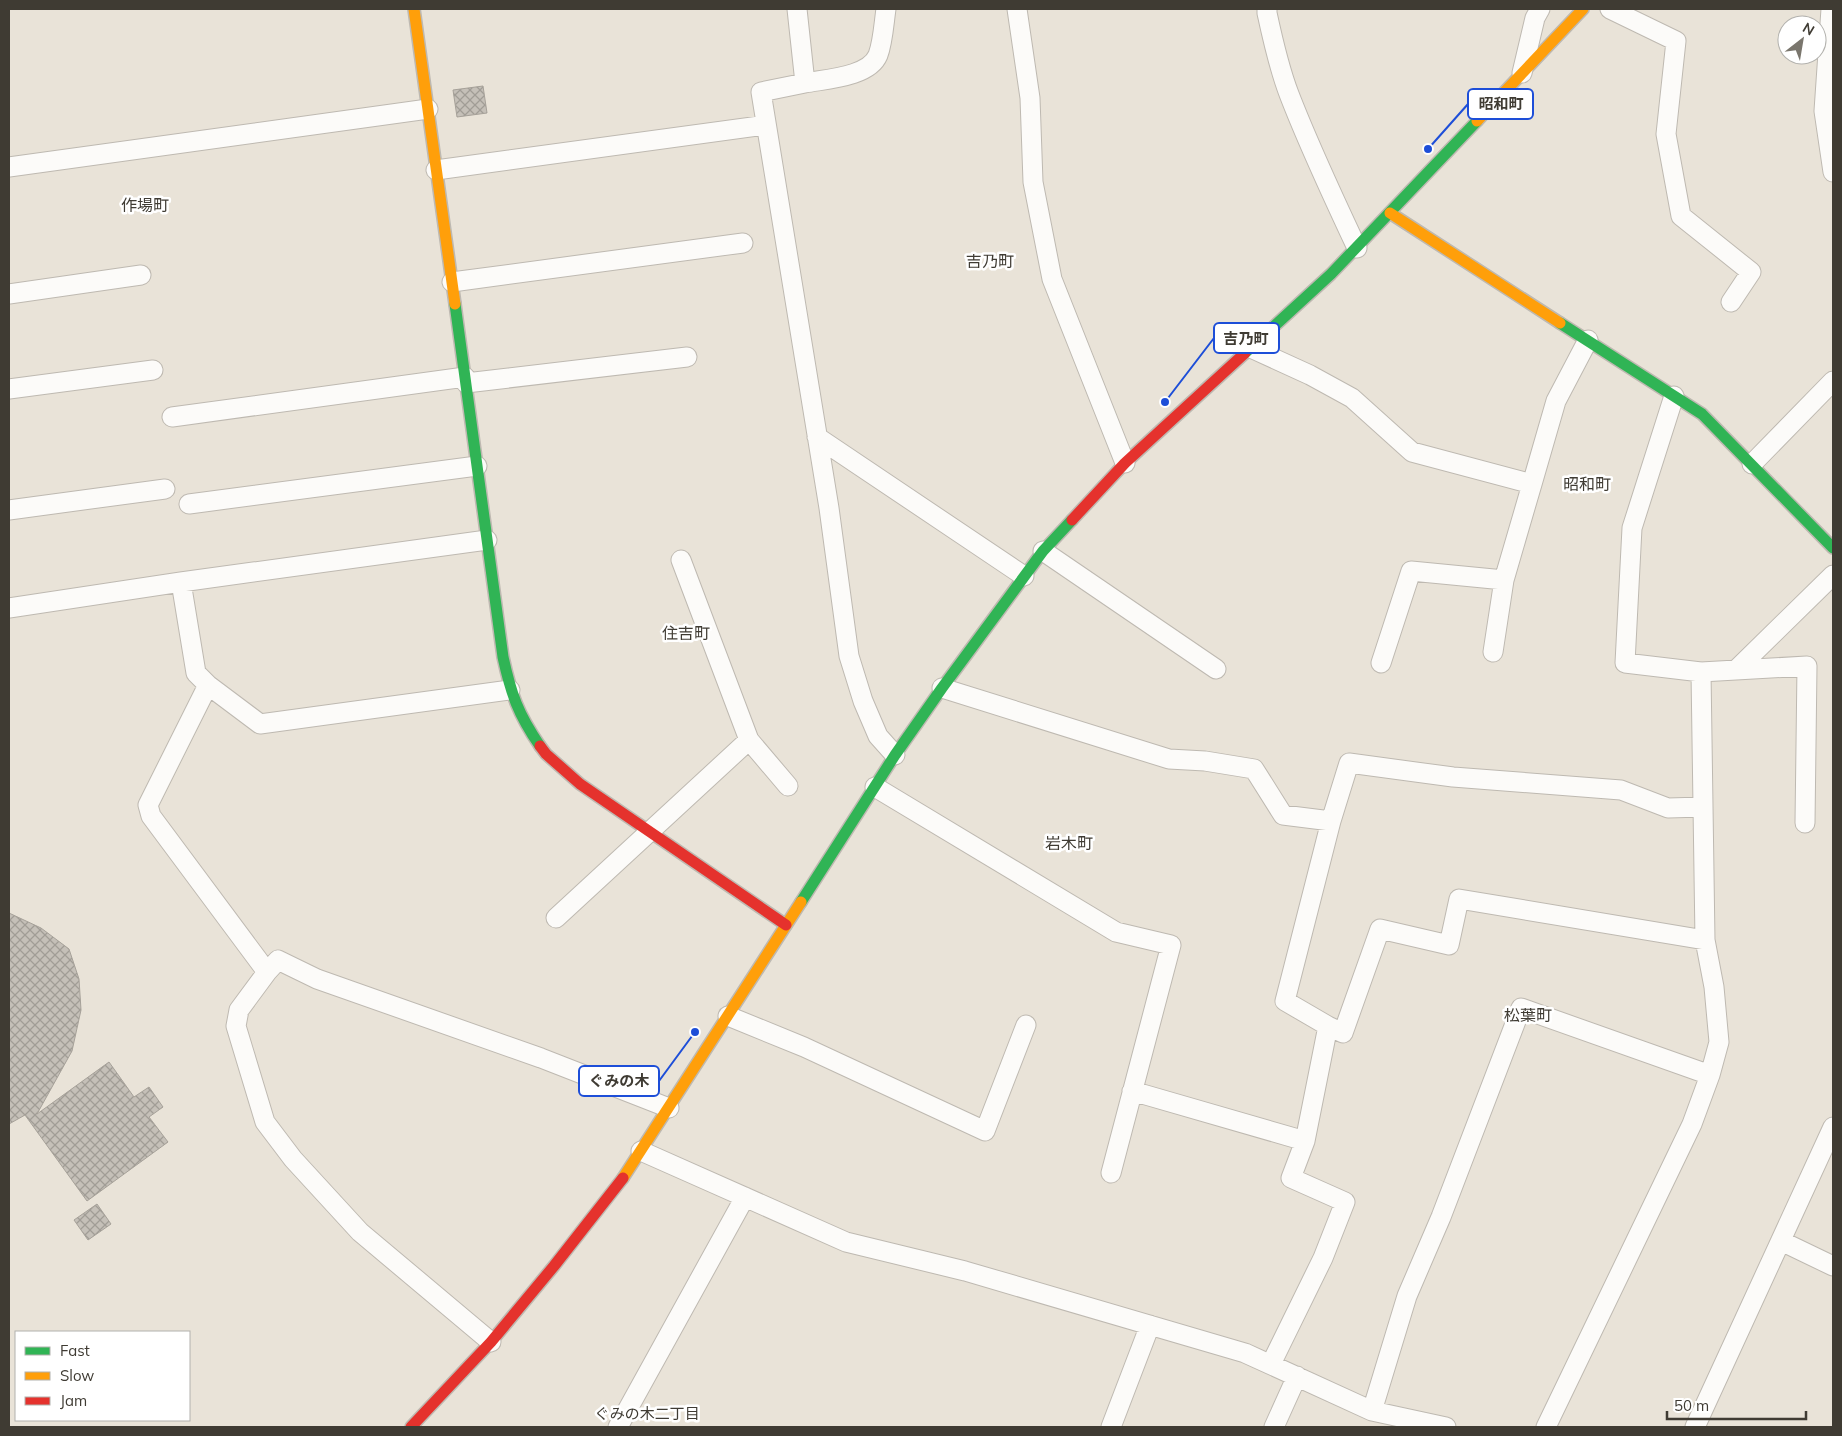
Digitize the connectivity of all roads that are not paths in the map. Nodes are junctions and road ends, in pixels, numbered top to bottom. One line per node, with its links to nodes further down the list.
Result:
1 (414, 9): 12 (street)
2 (797, 9): 11 (street)
3 (886, 9): 11 (street)
4 (1017, 9): 34 (street)
5 (1267, 9): 19 (street)
6 (1540, 9): 10 (street)
7 (1583, 9): 10 (street)
8 (1610, 9): 23 (street)
9 (1831, 9): 16 (street)
10 (1521, 74): 17 (street)
11 (805, 83): 13 (street)
12 (428, 109): 14 (street); 15 (street)
13 (766, 125): 15 (street); 33 (street)
14 (9, 166)
15 (436, 170): 21 (street)
16 (1833, 172)
17 (1390, 214): 19 (street); 24 (street)
18 (743, 243): 21 (street)
19 (1357, 248): 25 (street)
20 (141, 274): 22 (street)
21 (452, 282): 28 (street)
22 (9, 294)
23 (1731, 302)
24 (1588, 340): 31 (street); 37 (street)
25 (1251, 348): 34 (street); 37 (street)
26 (687, 357): 28 (street)
27 (153, 370): 30 (street)
28 (465, 380): 32 (street); 36 (street)
29 (1833, 381): 35 (street)
30 (9, 389)
31 (1674, 396): 35 (street); 54 (street)
32 (172, 417)
33 (817, 437): 46 (street); 59 (street)
34 (1126, 463): 43 (street)
35 (1752, 464): 42 (street)
36 (477, 466): 39 (street); 41 (street)
37 (1532, 484): 47 (street)
38 (165, 489): 40 (street)
39 (190, 504)
40 (9, 510)
41 (487, 540): 48 (street); 57 (street)
42 (1833, 548)
43 (1043, 551): 46 (street); 52 (street)
44 (681, 560): 58 (street)
45 (1833, 575): 53 (street)
46 (1024, 576): 56 (street)
47 (1504, 580): 50 (street); 51 (street)
48 (181, 582): 49 (street); 55 (street)
49 (9, 608)
50 (1493, 652)
51 (1382, 663)
52 (1216, 669)
53 (1736, 670): 54 (street); 64 (street)
54 (1701, 672): 62 (street)
55 (208, 685): 57 (street); 69 (street)
56 (942, 688): 59 (street); 63 (street)
57 (510, 690): 65 (street)
58 (748, 740): 60 (street); 65 (street)
59 (895, 755): 61 (street)
60 (788, 786)
61 (875, 787): 67 (street); 74 (street)
62 (1703, 807): 63 (street); 68 (street)
63 (1331, 820): 72 (street)
64 (1805, 823)
65 (649, 831): 66 (street); 67 (street)
66 (556, 918)
67 (786, 924): 70 (street)
68 (1705, 940): 72 (street); 73 (street)
69 (267, 972): 75 (street); 84 (street)
70 (728, 1016): 71 (street); 75 (street)
71 (1026, 1025)
72 (1328, 1026): 77 (street)
73 (1710, 1075): 87 (street); 94 (street)
74 (1132, 1091): 77 (street); 79 (street)
75 (669, 1108): 78 (street)
76 (1833, 1127): 81 (street)
77 (1305, 1141): 85 (street)
78 (640, 1151): 80 (street); 84 (street)
79 (1111, 1173)
80 (745, 1197): 83 (street); 90 (street)
81 (1781, 1241): 82 (street); 95 (street)
82 (1833, 1266)
83 (1150, 1325): 85 (street); 91 (street)
84 (491, 1342): 89 (street)
85 (1271, 1364): 86 (street)
86 (1297, 1376): 87 (street); 92 (street)
87 (1372, 1411): 88 (street)
88 (1398, 1422): 93 (street)
89 (411, 1427)
90 (618, 1427)
91 (1110, 1427)
92 (1274, 1427)
93 (1446, 1427)
94 (1546, 1427)
95 (1695, 1427)

